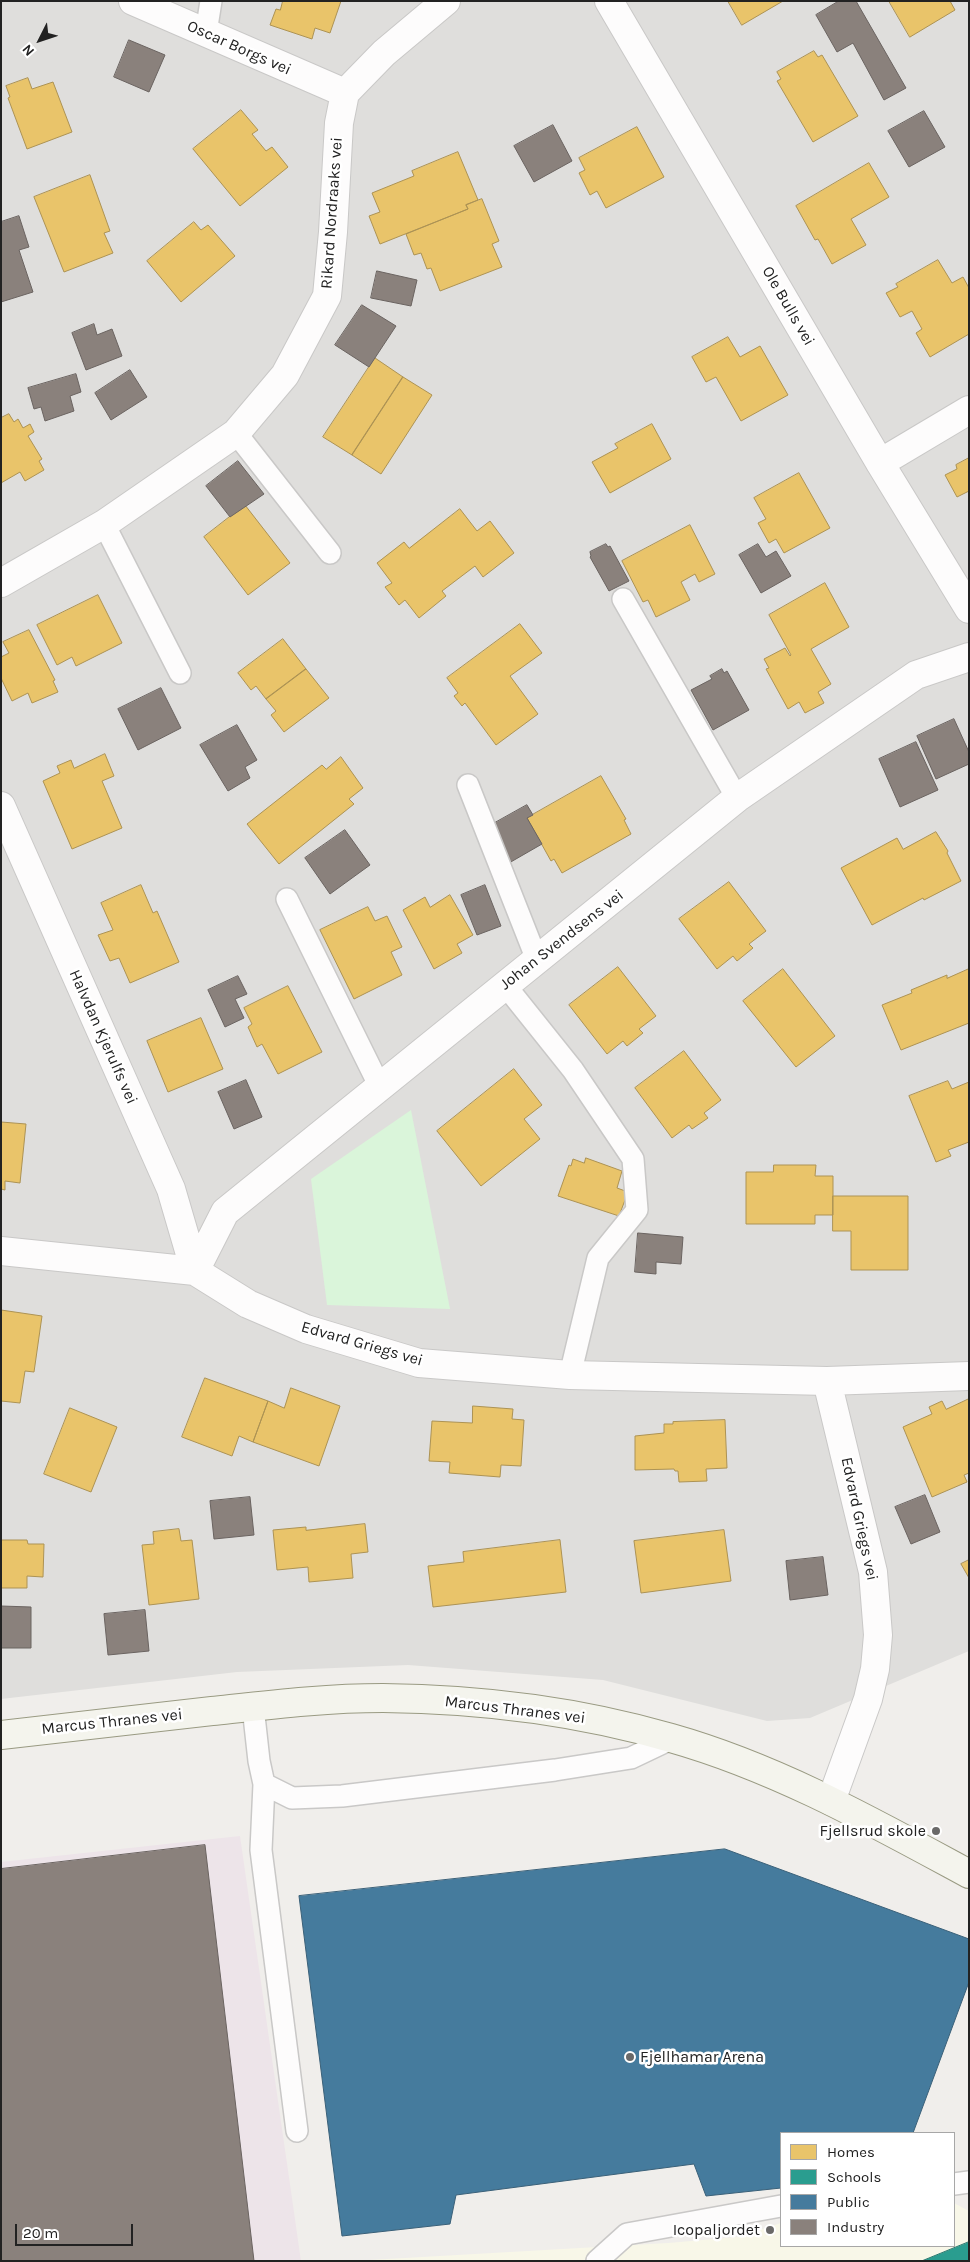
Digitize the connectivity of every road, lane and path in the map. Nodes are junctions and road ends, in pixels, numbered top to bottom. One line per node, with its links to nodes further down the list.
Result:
1 (133, 1): 5 (street, Oscar Borgs vei)
2 (211, 1): 5 (lane)
3 (446, 1): 6 (street)
4 (609, 1): 9 (street, Ole Bulls vei)
5 (206, 33): 6 (street, Oscar Borgs vei)
6 (345, 94): 8 (street, Rikard Nordraaks vei)
7 (969, 410): 9 (street)
8 (236, 433): 10 (street, Rikard Nordraaks vei); 11 (lane)
9 (880, 463): 14 (street, Ole Bulls vei)
10 (104, 524): 12 (street, Rikard Nordraaks vei); 16 (lane)
11 (330, 553)
12 (1, 583)
13 (623, 599): 18 (lane)
14 (969, 608)
15 (969, 657): 18 (street, Johan Svendsens vei)
16 (180, 673)
17 (468, 785): 21 (lane)
18 (737, 798): 21 (street, Johan Svendsens vei)
19 (1, 806): 25 (street, Halvdan Kjerulfs vei)
20 (287, 899): 23 (lane)
21 (538, 960): 22 (street, Johan Svendsens vei)
22 (505, 985): 23 (street, Johan Svendsens vei); 26 (lane)
23 (380, 1087): 25 (street, Johan Svendsens vei)
24 (1, 1251): 25 (street, Edvard Griegs vei)
25 (195, 1271): 26 (street, Edvard Griegs vei)
26 (570, 1374): 28 (street, Edvard Griegs vei)
27 (969, 1376): 28 (street, Edvard Griegs vei)
28 (828, 1381): 33 (street, Edvard Griegs vei)
29 (253, 1707): 30 (main road, Marcus Thranes vei); 31 (main road, Marcus Thranes vei); 32 (lane)
30 (1, 1735)
31 (673, 1738): 32 (lane); 33 (main road, Marcus Thranes vei)
32 (264, 1784): 35 (lane)
33 (831, 1801): 34 (main road, Marcus Thranes vei)
34 (969, 1874)
35 (297, 2131)
36 (969, 2182): 37 (lane)
37 (955, 2184)
38 (780, 2206): 39 (lane)
39 (597, 2261)

